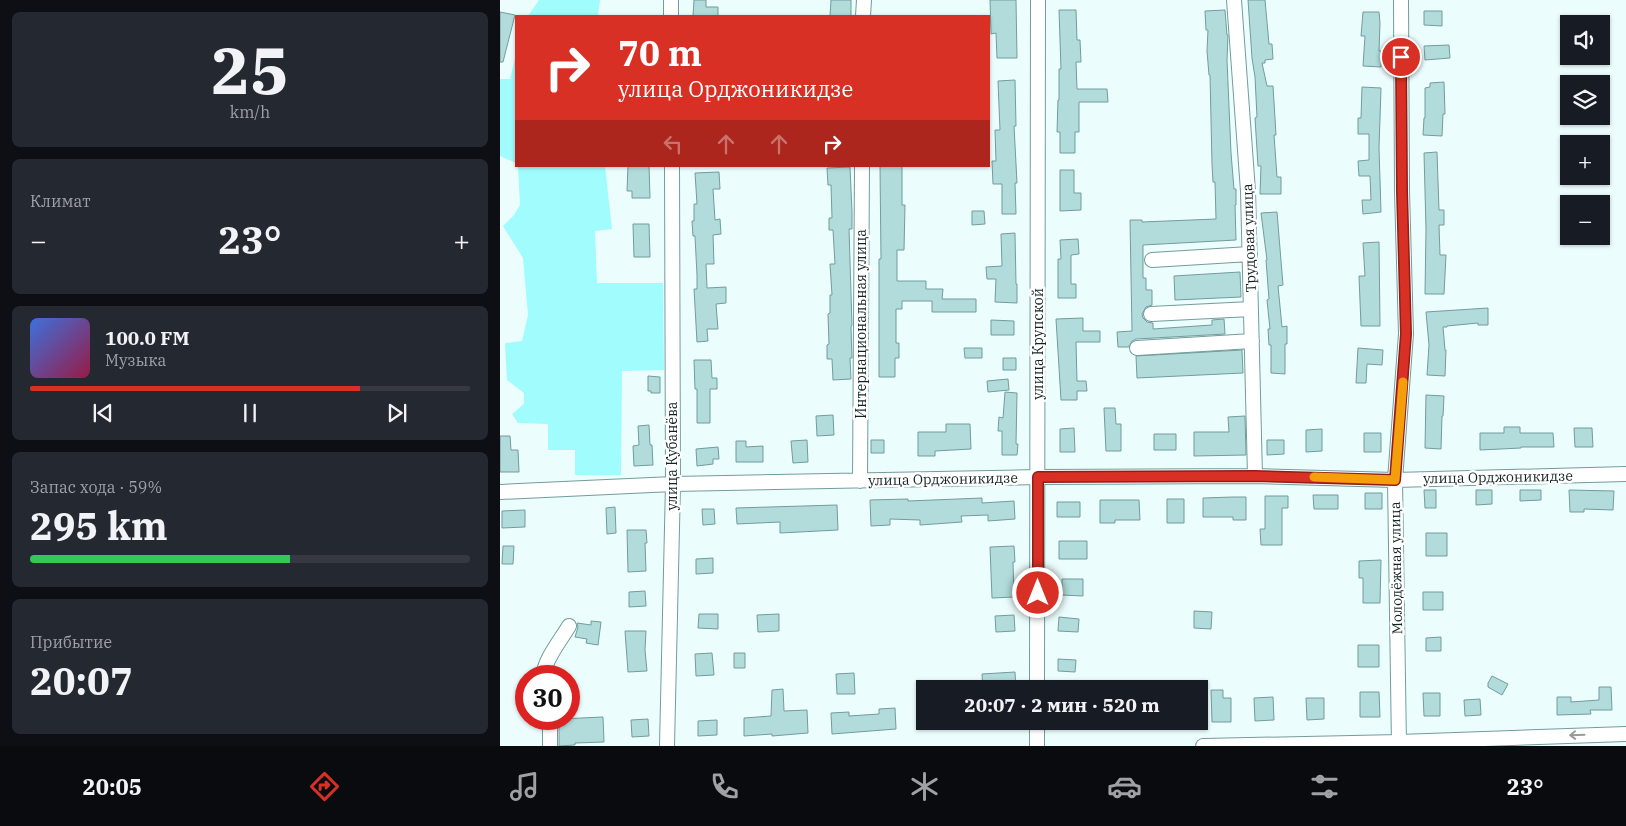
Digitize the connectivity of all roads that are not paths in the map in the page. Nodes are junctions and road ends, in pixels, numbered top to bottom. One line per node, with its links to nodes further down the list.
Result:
1 (671, 0): 6 (street)
2 (864, 0): 7 (street)
3 (1038, 0): 18 (street, улица Крупской)
4 (1234, 0): 10 (street, Трудовая улица)
5 (1401, 0): 19 (street, Молодёжная улица)
6 (671, 15)
7 (864, 15)
8 (672, 167): 21 (street, улица Кубанёва)
9 (862, 167): 20 (street, Интернациональная улица)
10 (1250, 254): 11 (street); 12 (street, Трудовая улица)
11 (1152, 260)
12 (1251, 309): 13 (street); 14 (street, Трудовая улица)
13 (1151, 314)
14 (1252, 341): 15 (street); 17 (street, Трудовая улица)
15 (1137, 348)
16 (1626, 474): 19 (street, улица Орджоникидзе)
17 (1255, 476): 18 (street, улица Орджоникидзе); 19 (street, улица Орджоникидзе)
18 (1038, 477): 20 (street, улица Орджоникидзе); 25 (street, улица Крупской)
19 (1395, 480): 29 (street, Молодёжная улица)
20 (860, 481): 21 (street, улица Орджоникидзе)
21 (673, 484): 22 (street, улица Орджоникидзе); 32 (street, улица Кубанёва)
22 (500, 492)
23 (570, 626): 24 (street)
24 (547, 665)
25 (1038, 680)
26 (550, 730): 31 (street)
27 (1038, 730): 33 (street)
28 (1626, 734): 29 (street, one-way to 29)
29 (1399, 744): 30 (street)
30 (1299, 745): 34 (street)
31 (550, 746)
32 (667, 746)
33 (1038, 746)
34 (1203, 746)

